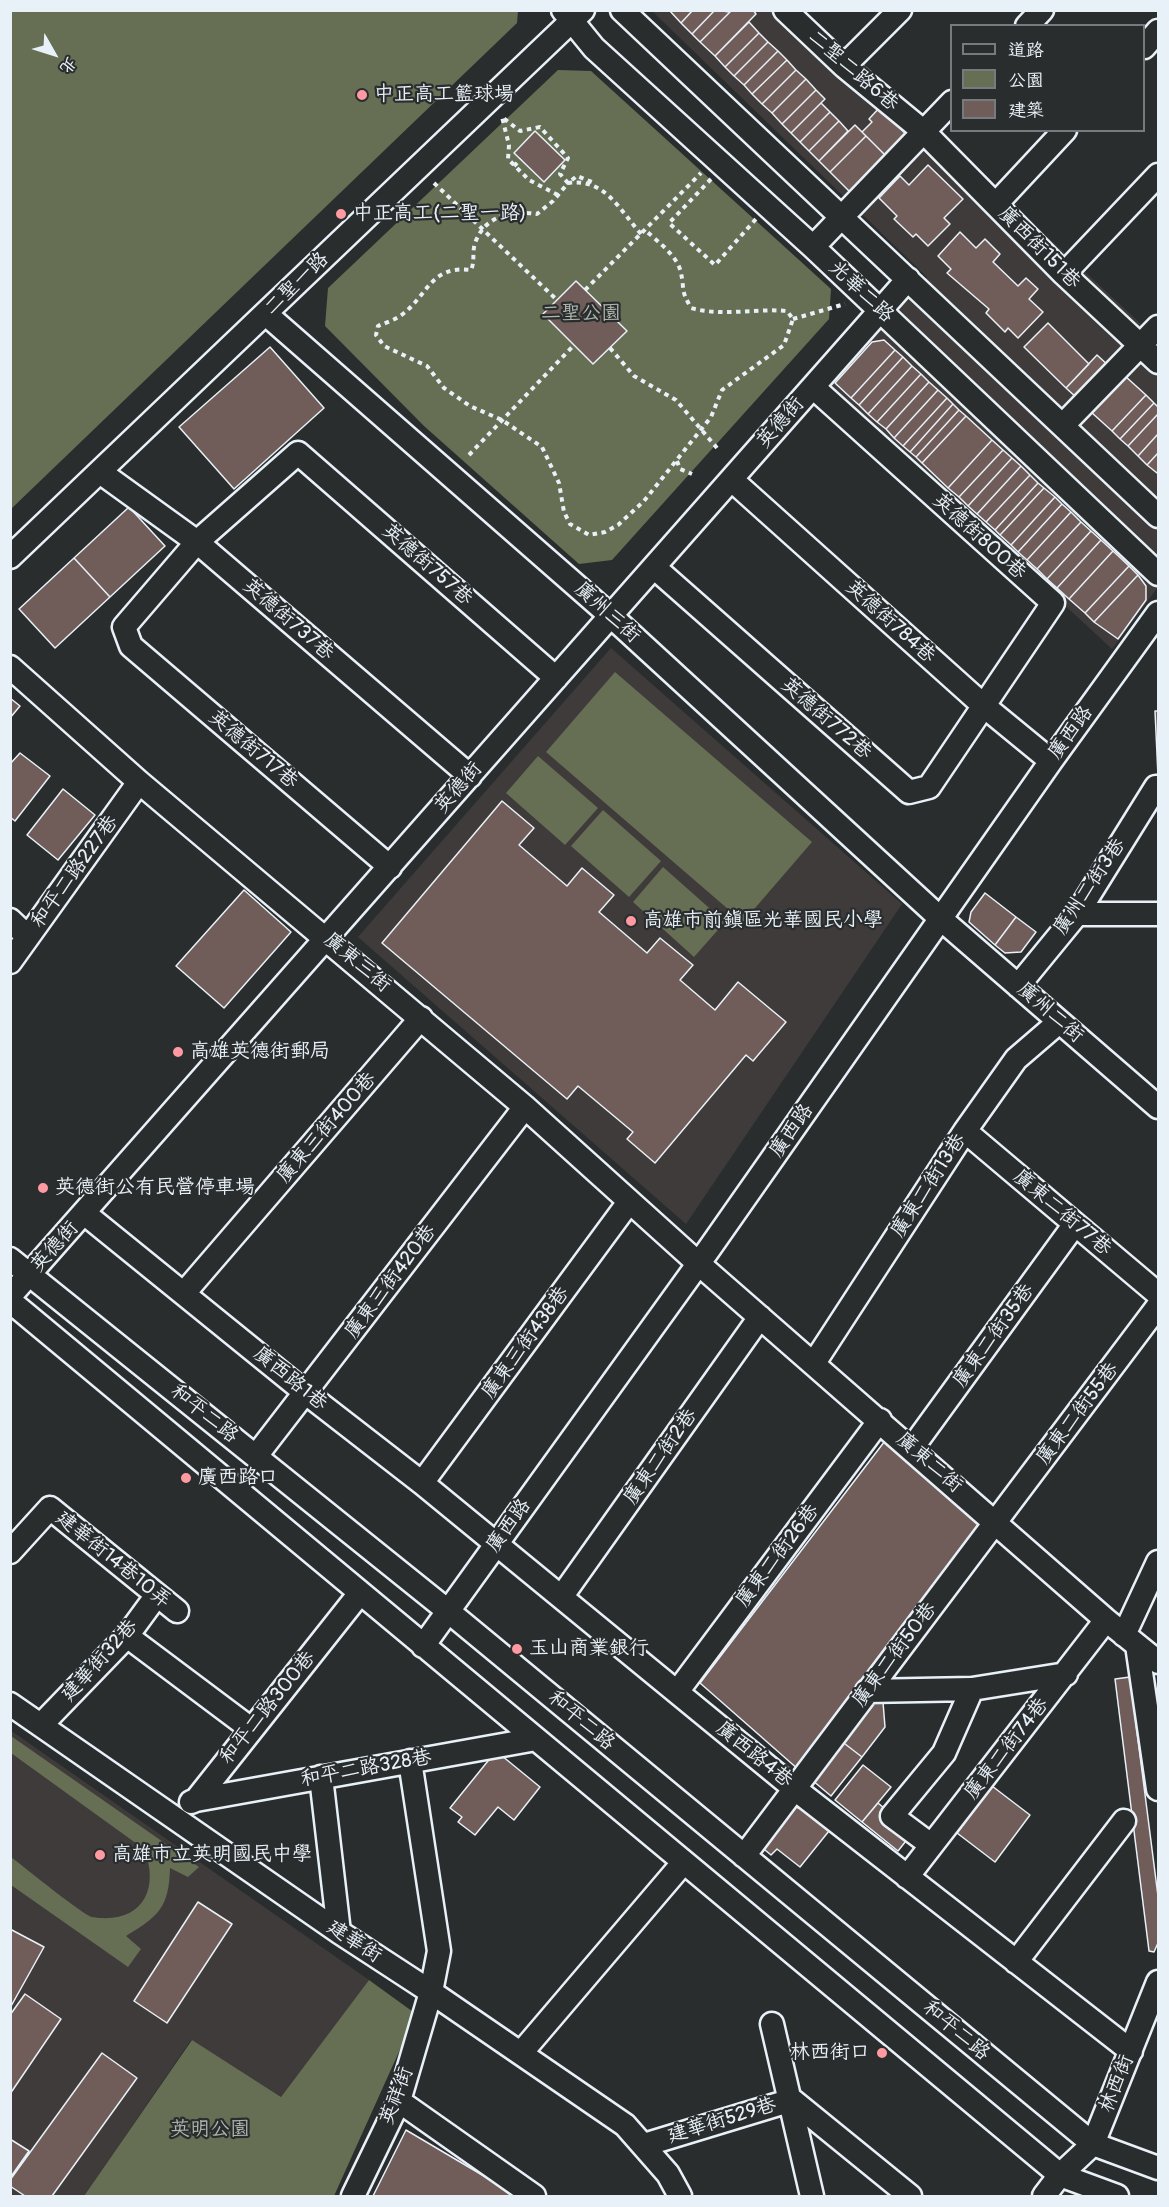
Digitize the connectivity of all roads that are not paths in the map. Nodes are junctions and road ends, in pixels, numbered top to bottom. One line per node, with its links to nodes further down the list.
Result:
1 (622, 10): 15 (street)
2 (785, 10): 9 (street, 二聖二路6巷)
3 (900, 10): 9 (street)
4 (1042, 10): 6 (street)
5 (572, 14): 16 (street, 光華二路); 20 (street, 二聖一路)
6 (1029, 24)
7 (1158, 31): 8 (street)
8 (1145, 45)
9 (844, 66): 11 (street, 二聖二路6巷)
10 (950, 103): 11 (street)
11 (923, 131): 14 (street, 廣西街151巷); 15 (street)
12 (1063, 132): 14 (street)
13 (1158, 175): 17 (street)
14 (996, 204): 17 (street, 廣西街151巷)
15 (843, 217): 16 (street); 18 (street)
16 (813, 247): 19 (street, 光華二路)
17 (1065, 274): 22 (street, 廣西街151巷)
18 (908, 279): 19 (street, 英德街); 25 (street)
19 (880, 311): 24 (street, 英德街); 32 (street, 光華二路)
20 (266, 314): 26 (street, 二聖一路); 34 (street, 廣州三街)
21 (1158, 327): 22 (street)
22 (1141, 347): 23 (street, 廣西街151巷); 25 (street)
23 (1158, 362)
24 (813, 387): 27 (street, 英德街); 37 (street, 英德街800巷)
25 (1063, 426): 28 (street)
26 (100, 472): 29 (street, 英德街737巷); 30 (street, 二聖一路)
27 (732, 480): 31 (street, 英德街); 37 (street, 英德街784巷)
28 (1158, 516)
29 (197, 542): 36 (street, 英德街757巷); 39 (street, 英德街737巷); 42 (street, 英德街717巷)
30 (10, 557)
31 (655, 568): 34 (street, 英德街); 37 (street, 英德街772巷)
32 (1158, 574)
33 (1158, 613): 38 (street, 廣西路)
34 (611, 616): 36 (street, 英德街); 45 (street, 廣州三街)
35 (10, 667): 40 (street, 廣東三街)
36 (556, 678): 39 (street, 英德街)
37 (984, 706): 38 (street, 英德街784巷)
38 (1051, 761): 45 (street, 廣西路)
39 (470, 776): 42 (street, 英德街)
40 (139, 782): 47 (street, 和平二路227巷); 48 (street, 廣東三街)
41 (1158, 787): 43 (street, 廣州二街3巷)
42 (390, 867): 48 (street, 英德街)
43 (1077, 914): 44 (street); 50 (street, 廣州二街3巷)
44 (1158, 914)
45 (941, 919): 50 (street, 廣州二街); 60 (street, 廣西路)
46 (10, 920): 47 (street)
47 (28, 937): 49 (street, 和平二路227巷)
48 (327, 938): 51 (street, 廣東三街); 57 (street, 英德街)
49 (10, 962)
50 (1018, 986): 52 (street, 廣州二街)
51 (422, 1018): 54 (street, 廣東三街); 62 (street, 廣東三街400巷)
52 (1059, 1022): 53 (street, 廣州二街); 55 (street, 廣東二街13巷)
53 (1156, 1098)
54 (525, 1107): 56 (street, 廣東三街); 69 (street, 廣東三街420巷)
55 (965, 1131): 58 (street, 廣東二街77巷); 68 (street, 廣東二街13巷)
56 (629, 1202): 60 (street, 廣東三街); 73 (street, 廣東三街438巷)
57 (84, 1213): 61 (street, 英德街); 62 (street, 廣西路1巷)
58 (1075, 1224): 63 (street, 廣東二街77巷); 71 (street, 廣東二街35巷)
59 (10, 1259): 61 (street, 和平二路)
60 (699, 1264): 67 (street, 廣東二街); 75 (street, 廣西路)
61 (30, 1275): 64 (street, 英德街); 72 (street, 和平二路)
62 (184, 1293): 69 (street, 廣西路1巷)
63 (1158, 1294)
64 (10, 1296)
65 (10, 1301): 78 (street, 和平二路)
66 (1158, 1306): 74 (street, 廣東二街55巷)
67 (760, 1317): 68 (street, 廣東二街); 80 (street, 廣東二街2巷)
68 (814, 1363): 70 (street, 廣東二街)
69 (306, 1393): 72 (street, 廣東三街420巷); 73 (street, 廣西路1巷)
70 (880, 1420): 71 (street, 廣東二街); 91 (street, 廣東二街26巷)
71 (912, 1448): 74 (street, 廣東二街)
72 (256, 1455): 82 (street, 和平二路)
73 (422, 1483): 75 (street, 廣西路1巷)
74 (997, 1522): 83 (street, 廣東二街); 90 (street, 廣東二街50巷)
75 (496, 1543): 80 (street, 廣西路4巷); 82 (street, 廣西路)
76 (10, 1552): 79 (street, 建華街14巷10弄)
77 (1158, 1562): 85 (street)
78 (360, 1593): 86 (street, 和平二路); 94 (street, 和平二路300巷)
79 (157, 1595): 81 (street, 建華街14巷10弄); 84 (street, 建華街32巷)
80 (562, 1596): 91 (street, 廣西路4巷)
81 (177, 1611)
82 (448, 1611): 86 (street, 廣西路); 104 (street, 和平二路)
83 (1106, 1620): 85 (street, 廣東二街); 88 (street, 廣東二街74巷)
84 (127, 1636): 93 (street, 建華街32巷); 94 (street)
85 (1131, 1640): 87 (street, 廣東二街); 99 (street)
86 (423, 1646): 95 (street, 和平二路)
87 (1158, 1662)
88 (1066, 1674): 89 (street); 103 (street, 廣東二街74巷)
89 (972, 1689): 90 (street); 103 (street)
90 (867, 1691): 98 (street, 廣東二街50巷)
91 (676, 1692): 98 (street, 廣西路4巷)
92 (10, 1704): 93 (street, 建華街)
93 (41, 1725): 101 (street, 建華街)
94 (251, 1729): 100 (street, 和平二路300巷)
95 (536, 1739): 96 (street, 和平二路328巷); 105 (street, 和平二路)
96 (410, 1761): 97 (street, 和平二路328巷); 110 (street, 英祥街)
97 (321, 1777): 100 (street, 和平二路328巷); 107 (street)
98 (795, 1789): 104 (street, 廣東二街50巷); 106 (street, 廣西路4巷)
99 (1158, 1789)
100 (196, 1800): 101 (street)
101 (168, 1811): 107 (street, 建華街)
102 (1124, 1821): 108 (street)
103 (932, 1845): 106 (street, 廣東二街74巷)
104 (744, 1856): 116 (street, 和平二路)
105 (683, 1863): 113 (street); 119 (street, 和平二路)
106 (907, 1877): 108 (street, 廣西路4巷)
107 (339, 1932): 110 (street, 建華街)
108 (1016, 1962): 112 (street, 廣西路4巷)
109 (1158, 1982): 112 (street, 林西街)
110 (431, 1992): 113 (street, 建華街); 115 (street, 英祥街)
111 (772, 2024): 114 (street)
112 (1131, 2051): 116 (street, 林西街)
113 (521, 2054): 117 (street, 建華街)
114 (792, 2100): 117 (street, 建華街529巷); 123 (street); 124 (street, 建華街529巷)
115 (399, 2101): 120 (street, 英祥街); 121 (street)
116 (1093, 2144): 118 (street, 和平二路); 119 (street, 林西街)
117 (644, 2145): 122 (street, 建華街)
118 (1158, 2168)
119 (1060, 2175): 125 (street, 林西街); 126 (street, 和平二路)
120 (353, 2196)
121 (534, 2196)
122 (680, 2196)
123 (813, 2196)
124 (910, 2196)
125 (1044, 2196)
126 (1117, 2196)

